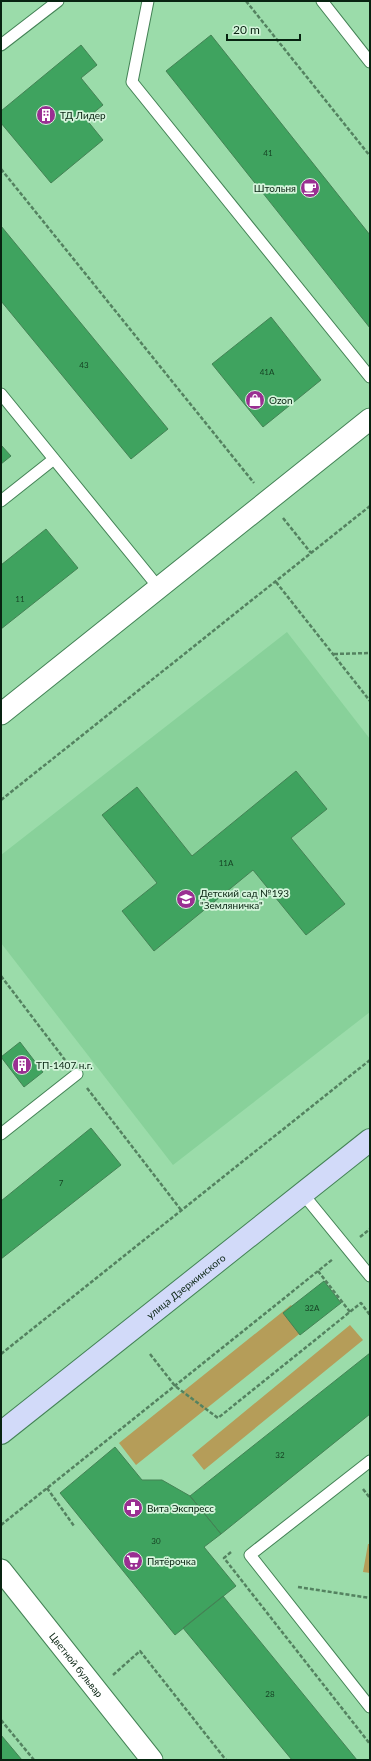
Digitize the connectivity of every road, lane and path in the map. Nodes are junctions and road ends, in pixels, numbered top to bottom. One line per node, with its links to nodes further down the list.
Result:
1 (58, 1): 5 (lane)
2 (148, 1): 9 (lane)
3 (246, 1): 7 (path)
4 (322, 1): 6 (lane)
5 (1, 46)
6 (370, 62)
7 (370, 156)
8 (1, 169): 13 (path)
9 (370, 377)
10 (1, 394): 12 (lane)
11 (369, 422): 13 (street)
12 (54, 459): 14 (lane); 18 (lane)
13 (268, 500): 16 (path); 18 (street)
14 (1, 501)
15 (370, 506): 16 (path)
16 (311, 553): 17 (path)
17 (276, 582): 20 (path); 23 (path)
18 (159, 588): 22 (street)
19 (370, 653): 20 (path)
20 (333, 654): 21 (path)
21 (370, 701)
22 (1, 714)
23 (1, 800)
24 (1, 976): 26 (path)
25 (370, 1060): 30 (path)
26 (76, 1074): 27 (lane); 30 (path)
27 (1, 1134)
28 (370, 1140): 29 (main road, улица Дзержинского)
29 (303, 1194): 32 (lane); 40 (main road, улица Дзержинского)
30 (181, 1210): 37 (path)
31 (370, 1229): 32 (path)
32 (347, 1248): 33 (path); 34 (lane)
33 (318, 1271): 35 (path); 39 (path)
34 (370, 1276)
35 (350, 1312): 36 (path); 39 (path)
36 (370, 1315)
37 (1, 1354)
38 (150, 1354): 39 (path)
39 (175, 1386): 42 (path)
40 (1, 1433)
41 (370, 1461): 47 (lane)
42 (48, 1488): 43 (path); 44 (path)
43 (1, 1525)
44 (74, 1526)
45 (1, 1570): 49 (street, Цветной бульвар)
46 (241, 1579): 47 (path)
47 (272, 1583): 48 (path); 50 (lane)
48 (370, 1598)
49 (96, 1689): 53 (street, Цветной бульвар); 54 (path)
50 (370, 1707)
51 (1, 1720): 52 (path)
52 (34, 1760)
53 (152, 1760)
54 (226, 1760)

